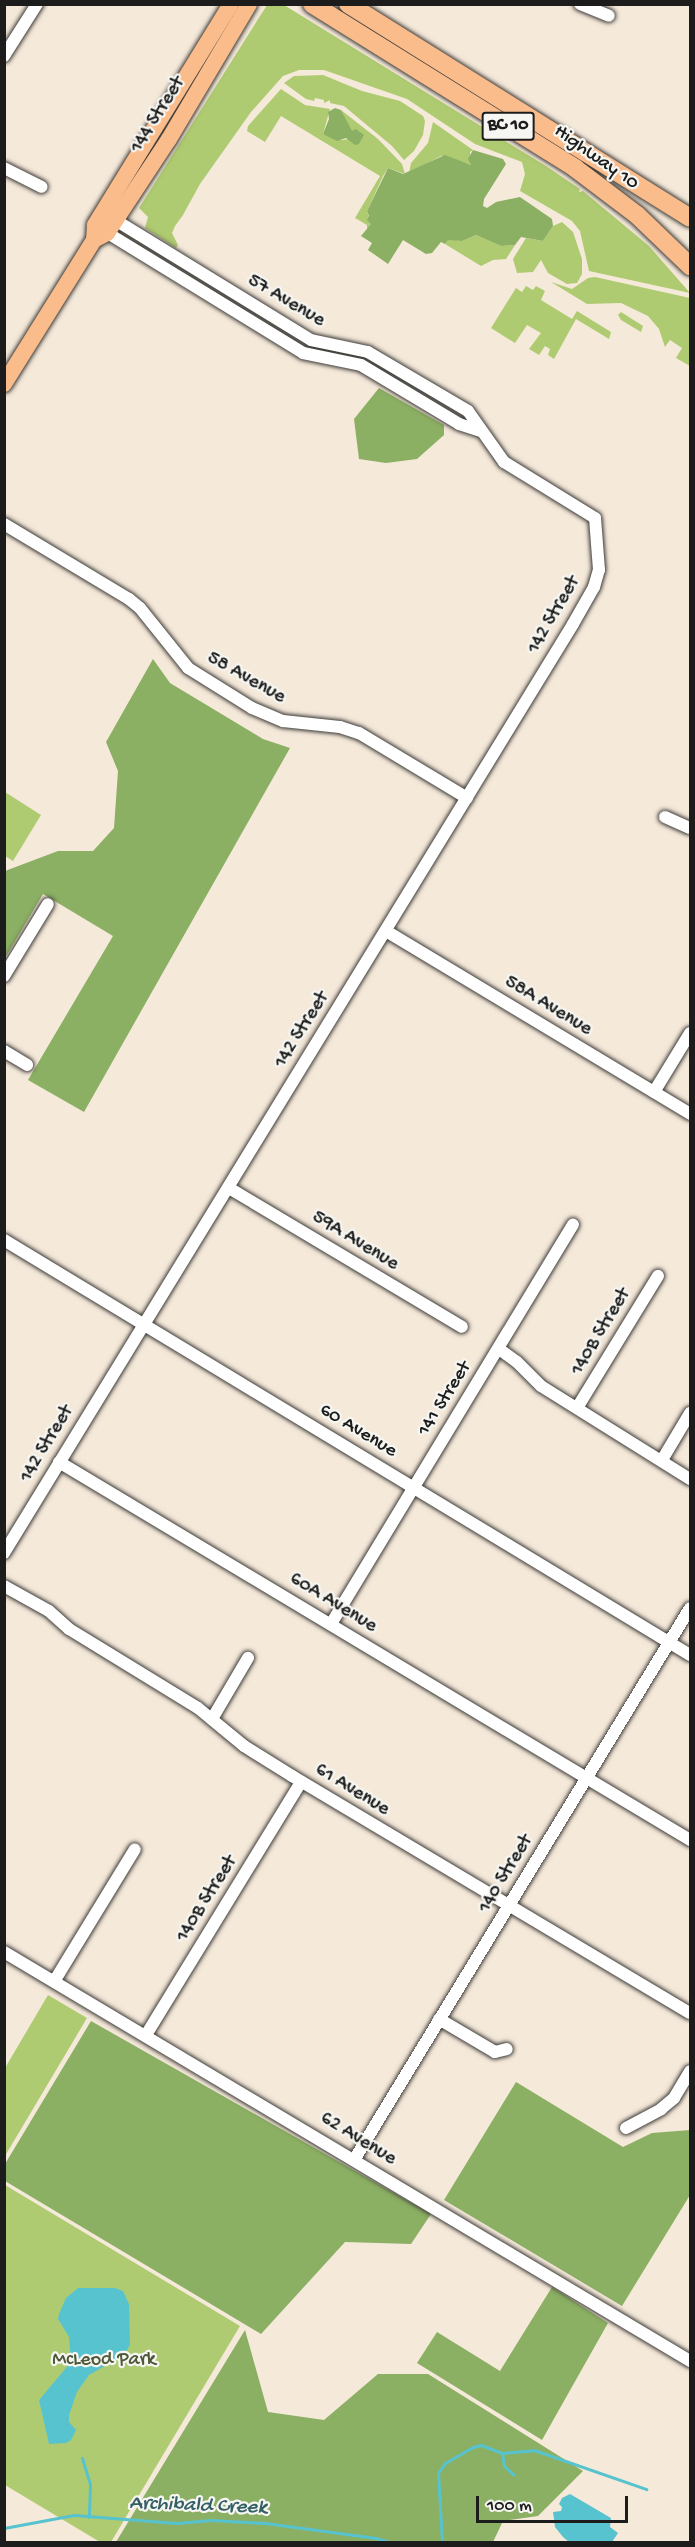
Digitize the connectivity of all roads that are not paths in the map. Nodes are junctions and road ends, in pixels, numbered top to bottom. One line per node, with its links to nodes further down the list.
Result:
1 (37, 4): 8 (street)
2 (231, 4): 12 (main road, 144 Street)
3 (249, 4): 12 (main road, 144 Street)
4 (312, 4): 13 (highway, Highway 10 / BC 10)
5 (348, 4): 11 (highway, Highway 10 / BC 10)
6 (580, 4): 7 (street)
7 (609, 16)
8 (4, 56)
9 (4, 168): 10 (street)
10 (42, 187)
11 (690, 218)
12 (103, 226): 14 (main road, 144 Street); 15 (street, 57 Avenue)
13 (690, 267)
14 (4, 384)
15 (595, 518): 17 (street, 142 Street)
16 (4, 524): 17 (street, 58 Avenue)
17 (467, 798): 21 (street, 142 Street)
18 (665, 817): 19 (street)
19 (690, 828)
20 (48, 904): 22 (street)
21 (386, 931): 26 (street, 58A Avenue); 28 (street, 142 Street)
22 (4, 976)
23 (690, 1033): 26 (street)
24 (4, 1051): 25 (street)
25 (27, 1065)
26 (654, 1092): 27 (street, 58A Avenue)
27 (690, 1114)
28 (229, 1188): 32 (street, 142 Street); 33 (street, 59A Avenue)
29 (573, 1225): 34 (street, 141 Street)
30 (4, 1240): 32 (street, 60 Avenue)
31 (658, 1276): 35 (street, 140B Street)
32 (143, 1324): 38 (street, 142 Street); 40 (street, 60 Avenue)
33 (462, 1327)
34 (499, 1349): 35 (street); 40 (street, 141 Street)
35 (578, 1408): 37 (street)
36 (690, 1413): 37 (street)
37 (662, 1460): 39 (street)
38 (59, 1462): 41 (street, 142 Street); 44 (street, 60A Avenue)
39 (690, 1479)
40 (414, 1488): 44 (street, 141 Street); 45 (street, 60 Avenue)
41 (4, 1553)
42 (4, 1586): 48 (street, 61 Avenue)
43 (690, 1608): 45 (street, 140 Street)
44 (331, 1624): 49 (street, 60A Avenue)
45 (670, 1642): 46 (street, 60 Avenue); 49 (street, 140 Street)
46 (690, 1655)
47 (248, 1658): 48 (street)
48 (212, 1719): 50 (street, 61 Avenue)
49 (587, 1777): 51 (street, 60A Avenue); 53 (street, 140 Street)
50 (301, 1782): 53 (street, 61 Avenue); 58 (street, 140B Street)
51 (690, 1840)
52 (135, 1849): 55 (street)
53 (510, 1905): 56 (street, 61 Avenue); 57 (street, 140 Street)
54 (4, 1952): 55 (street, 62 Avenue)
55 (55, 1980): 58 (street, 62 Avenue)
56 (690, 2013)
57 (439, 2019): 59 (street); 62 (street, 140 Street)
58 (146, 2035): 62 (street, 62 Avenue)
59 (507, 2049)
60 (690, 2071): 61 (street)
61 (626, 2127)
62 (354, 2160): 63 (street, 62 Avenue)
63 (690, 2361)

